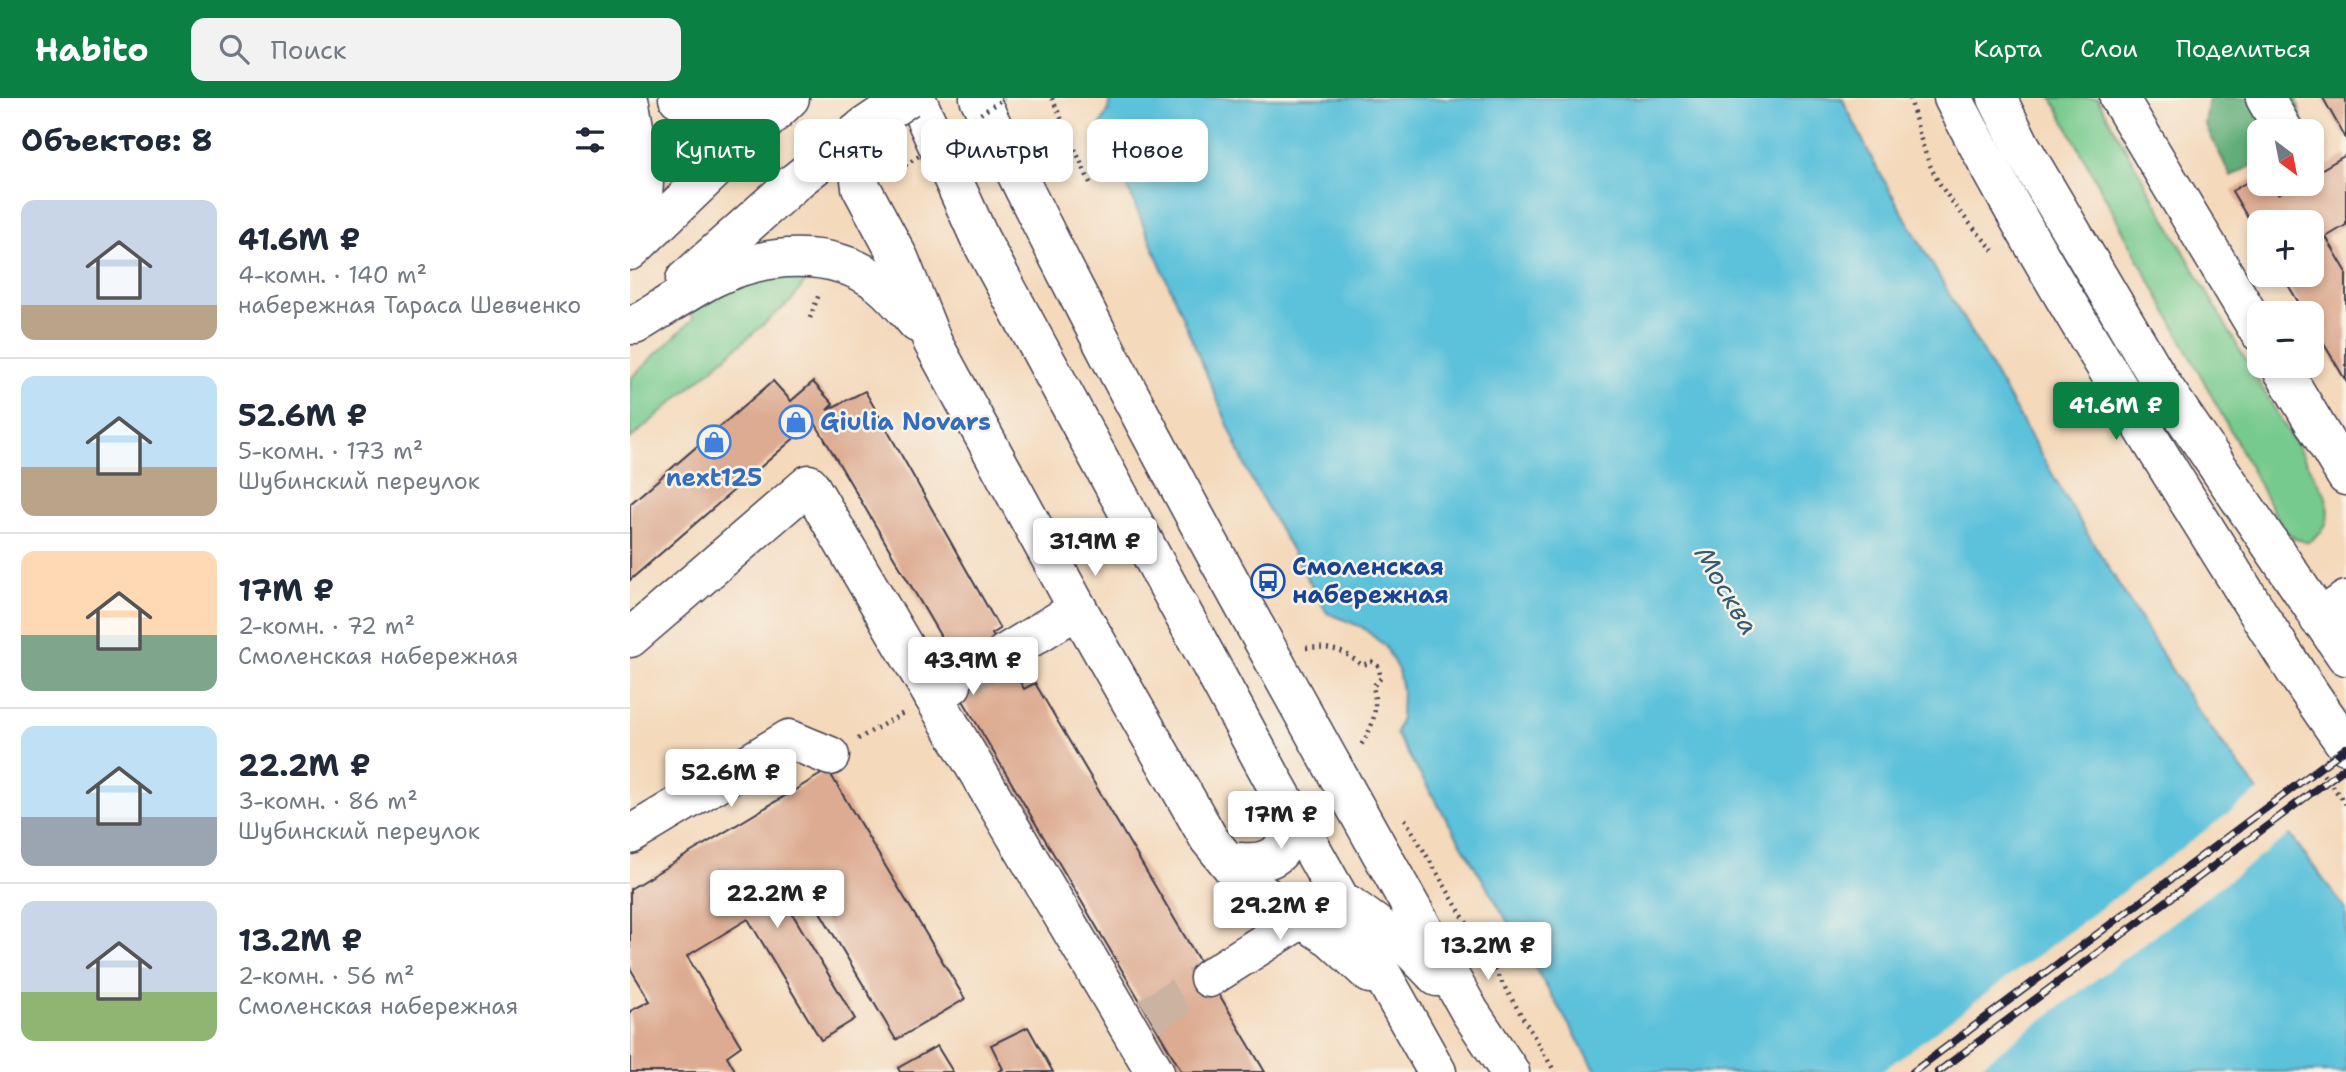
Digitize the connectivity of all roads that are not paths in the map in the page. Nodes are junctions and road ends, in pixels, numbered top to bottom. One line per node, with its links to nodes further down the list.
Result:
1 (678, 98): 9 (main road)
2 (907, 98): 11 (main road, bridge)
3 (916, 98): 28 (main road)
4 (979, 98): 36 (main road)
5 (1953, 98): 26 (main road)
6 (1997, 98): 22 (main road)
7 (2119, 98): 16 (main road)
8 (2265, 98): 12 (main road)
9 (786, 99): 15 (main road)
10 (630, 104): 15 (main road)
11 (876, 119)
12 (2277, 119)
13 (795, 182): 17 (main road)
14 (860, 182): 18 (main road)
15 (630, 250)
16 (2247, 312)
17 (632, 327): 18 (main road)
18 (933, 344): 21 (main road)
19 (2287, 378): 20 (main road)
20 (2346, 476)
21 (1078, 609): 24 (main road); 30 (main road)
22 (2333, 609): 25 (main road)
23 (630, 638): 37 (main road)
24 (1004, 654)
25 (2346, 656)
26 (2346, 745)
27 (831, 756): 29 (main road)
28 (1278, 788): 31 (main road); 32 (main road)
29 (630, 835)
30 (1209, 839): 31 (main road); 33 (main road)
31 (1241, 862): 32 (main road)
32 (1338, 897): 35 (main road); 36 (main road)
33 (1300, 920): 34 (main road); 35 (main road)
34 (1209, 978)
35 (1399, 1006): 38 (main road)
36 (1471, 1012): 39 (main road)
37 (1155, 1072)
38 (1437, 1072)
39 (1510, 1072)

